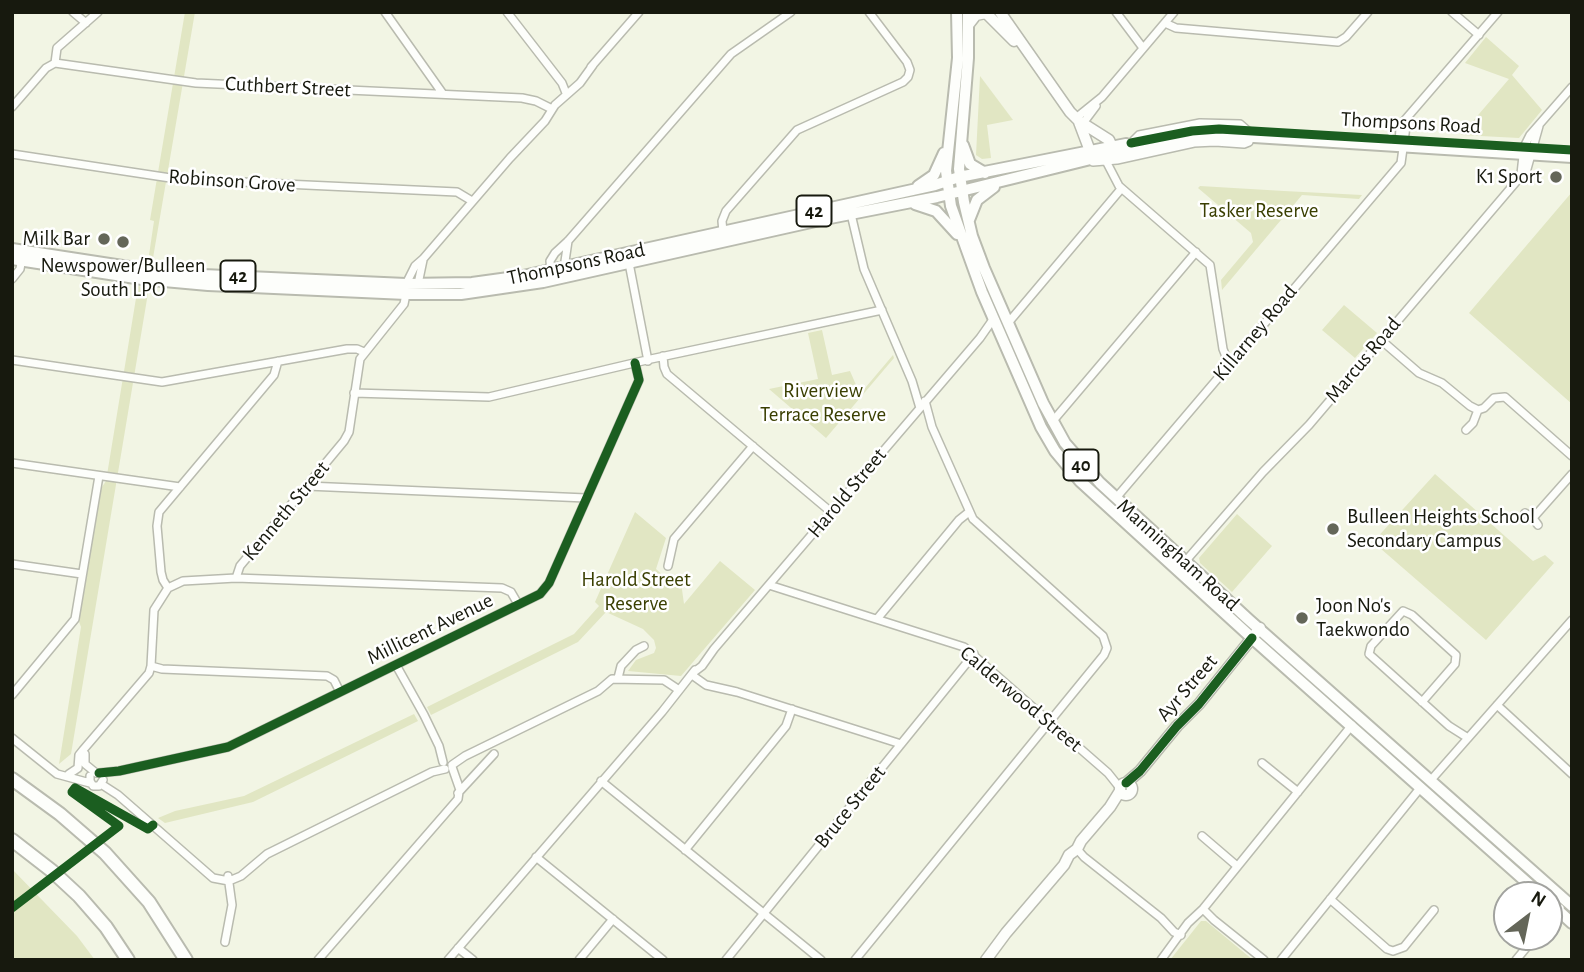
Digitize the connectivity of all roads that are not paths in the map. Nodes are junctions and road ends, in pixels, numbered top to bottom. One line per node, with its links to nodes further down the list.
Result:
1 (73, 12): 16 (street)
2 (98, 12): 16 (street)
3 (384, 12): 24 (street)
4 (507, 12): 23 (street)
5 (639, 12): 23 (street)
6 (791, 12): 51 (street)
7 (869, 12): 49 (street)
8 (957, 12): 30 (main road, Manningham Road / 40)
9 (1000, 12): 20 (street)
10 (1116, 12): 19 (street)
11 (1174, 12): 17 (street)
12 (1368, 12): 17 (street)
13 (1452, 12): 18 (street)
14 (1498, 12): 18 (street, Killarney Road)
15 (968, 18): 20 (street); 28 (main road, Manningham Road / 40)
16 (86, 23): 21 (street)
17 (1165, 23): 19 (street)
18 (1479, 35): 31 (street, Killarney Road)
19 (1143, 48): 27 (street)
20 (1033, 61): 27 (street)
21 (55, 63): 24 (street, Cuthbert Street); 25 (street)
22 (1572, 87): 34 (street, Marcus Road)
23 (565, 90): 26 (street)
24 (443, 94): 26 (street, Cuthbert Street)
25 (12, 107)
26 (550, 107): 46 (street)
27 (1080, 123): 32 (street); 37 (street)
28 (961, 132): 38 (main road); 39 (main road, Manningham Road / 40)
29 (1249, 134): 31 (main road, Thompsons Road / 42); 32 (main road, Thompsons Road / 42); 32 (main road, Thompsons Road / 42); 37 (street, Thompsons Road)
30 (948, 139): 41 (main road, Manningham Road / 40); 45 (main road)
31 (1401, 143): 34 (main road, Thompsons Road / 42); 67 (street, Killarney Road)
32 (1115, 150): 37 (main road, Thompsons Road / 42)
33 (1572, 150): 34 (main road, Thompsons Road / 42)
34 (1528, 151): 36 (main road, Thompsons Road / 42); 64 (street, Marcus Road)
35 (12, 154): 46 (street, Robinson Grove)
36 (1572, 157)
37 (1095, 158): 38 (main road, Thompsons Road / 42); 40 (main road, Thompsons Road / 42); 42 (street)
38 (985, 173): 39 (main road, Thompsons Road / 42)
39 (959, 177): 41 (main road, Thompsons Road / 42); 43 (main road, Manningham Road / 40)
40 (1009, 180): 43 (main road, Thompsons Road / 42); 48 (main road)
41 (946, 181): 44 (main road, Manningham Road / 40); 45 (main road, Thompsons Road / 42)
42 (1121, 189): 52 (street); 61 (street)
43 (962, 191): 44 (main road, Thompsons Road / 42); 48 (main road, Manningham Road / 40)
44 (948, 195): 45 (main road, Thompsons Road / 42); 50 (main road, Manningham Road / 40)
45 (908, 197): 47 (main road, Thompsons Road / 42); 49 (main road, Thompsons Road / 42); 50 (main road)
46 (470, 203): 58 (street, Kenneth Street)
47 (852, 214): 49 (main road, Thompsons Road / 42); 59 (street)
48 (968, 223): 61 (main road, Manningham Road / 40)
49 (724, 237): 54 (main road, Thompsons Road / 42)
50 (961, 239): 60 (main road, Manningham Road / 40)
51 (568, 242): 55 (street); 56 (street)
52 (1196, 252): 65 (street); 78 (street)
53 (17, 255): 57 (street); 58 (main road, Thompsons Road / 42)
54 (626, 260): 55 (main road, Thompsons Road / 42); 56 (main road, Thompsons Road / 42); 70 (street)
55 (565, 267): 56 (main road, Thompsons Road / 42)
56 (554, 274): 58 (main road, Thompsons Road / 42)
57 (12, 279)
58 (410, 287): 66 (street, Kenneth Street)
59 (882, 310): 68 (street); 74 (street)
60 (994, 318): 62 (main road, Manningham Road / 40); 63 (street, Harold Street)
61 (1008, 323): 78 (main road, Manningham Road / 40)
62 (1001, 333): 63 (street); 95 (main road, Manningham Road / 40)
63 (980, 338): 76 (street, Harold Street)
64 (1381, 340): 77 (street); 95 (street, Marcus Road)
65 (1223, 344): 67 (street); 72 (street)
66 (364, 352): 71 (street); 75 (street, Kenneth Street)
67 (1236, 356): 72 (street, Killarney Road)
68 (663, 359): 70 (street); 81 (street)
69 (12, 360): 71 (street)
70 (649, 361): 73 (street)
71 (278, 362): 87 (street)
72 (1229, 364): 89 (street, Killarney Road)
73 (635, 365): 75 (street); 88 (street, Millicent Avenue)
74 (912, 381): 76 (street); 76 (street)
75 (354, 393): 86 (street, Kenneth Street)
76 (923, 405): 79 (street); 79 (street); 90 (street, Harold Street)
77 (1478, 410): 80 (street); 82 (street)
78 (1052, 422): 89 (main road, Manningham Road / 40)
79 (932, 427): 91 (street)
80 (1466, 430)
81 (753, 446): 90 (street); 94 (street)
82 (1572, 456)
83 (12, 463): 85 (street)
84 (1572, 474): 92 (street)
85 (99, 476): 87 (street); 96 (street)
86 (307, 486): 88 (street); 97 (street, Kenneth Street)
87 (180, 487): 99 (street)
88 (586, 498): 100 (street, Millicent Avenue)
89 (1116, 498): 95 (main road, Manningham Road / 40)
90 (831, 512): 98 (street, Harold Street)
91 (969, 512): 101 (street); 119 (street)
92 (1525, 513)
93 (12, 564): 96 (street)
94 (668, 566)
95 (1185, 566): 103 (main road, Manningham Road / 40); 105 (main road, Manningham Road / 40)
96 (82, 575): 115 (street)
97 (236, 578): 99 (street, Kenneth Street); 100 (street)
98 (769, 585): 101 (street, Calderwood Street); 111 (street, Harold Street)
99 (168, 588): 110 (street)
100 (518, 604): 109 (street, Millicent Avenue)
101 (877, 619): 108 (street, Calderwood Street)
102 (1572, 620): 104 (street)
103 (1260, 628): 105 (street, Ayr Street); 135 (main road, Manningham Road / 40)
104 (1563, 630): 106 (street); 117 (street)
105 (1252, 638): 120 (main road, Manningham Road / 40); 140 (street, Ayr Street)
106 (1572, 638)
107 (644, 646): 112 (street)
108 (974, 654): 119 (street, Calderwood Street); 123 (street, Bruce Street)
109 (398, 664): 113 (street, Millicent Avenue); 128 (street)
110 (151, 666): 113 (street); 124 (street)
111 (692, 675): 114 (street, Harold Street); 118 (street)
112 (618, 678): 114 (street); 128 (street)
113 (340, 692): 130 (street, Millicent Avenue)
114 (676, 693): 136 (street, Harold Street)
115 (12, 695)
116 (1422, 702): 116 (street); 122 (street)
117 (1497, 705): 122 (street); 132 (street)
118 (792, 709): 123 (street); 145 (street)
119 (1049, 721): 140 (street, Calderwood Street); 169 (street)
120 (1352, 725): 138 (main road, Manningham Road / 40); 141 (street)
121 (12, 738): 129 (street)
122 (1465, 742): 135 (street)
123 (901, 744): 155 (street, Bruce Street)
124 (88, 747): 126 (street); 133 (street)
125 (494, 754): 139 (street)
126 (80, 762): 131 (street); 133 (street)
127 (1262, 763): 141 (street)
128 (447, 765): 139 (street); 149 (street)
129 (51, 769): 131 (street); 133 (street)
130 (117, 771): 133 (street, Millicent Avenue); 137 (street)
131 (69, 774): 133 (street)
132 (1572, 774)
133 (97, 778): 137 (street); 142 (street)
134 (12, 779): 161 (highway)
135 (1431, 780): 152 (main road, Manningham Road / 40)
136 (601, 781): 145 (street); 147 (street, Harold Street)
137 (111, 786): 142 (street)
138 (1421, 787): 150 (main road, Manningham Road / 40); 151 (street)
139 (459, 788): 162 (street)
140 (1124, 788): 146 (street, Ayr Street)
141 (1298, 792): 148 (street)
142 (118, 795): 149 (street)
143 (1202, 836): 148 (street)
144 (12, 839): 160 (highway)
145 (685, 850): 155 (street)
146 (1079, 851): 157 (street); 170 (street, Ayr Street)
147 (537, 857): 156 (street); 159 (street, Harold Street)
148 (1237, 866): 153 (street)
149 (228, 878): 158 (street)
150 (1525, 881)
151 (1330, 898): 154 (street); 173 (street)
152 (1569, 903)
153 (1203, 909): 157 (street); 172 (street)
154 (1434, 910)
155 (763, 913): 167 (street, Bruce Street); 168 (street)
156 (613, 919): 165 (street); 166 (street)
157 (1181, 935): 171 (street)
158 (225, 942)
159 (458, 948): 163 (street, Harold Street); 164 (street)
160 (128, 960)
161 (186, 960)
162 (318, 960)
163 (448, 960)
164 (473, 960)
165 (579, 960)
166 (663, 960)
167 (726, 960)
168 (821, 960)
169 (855, 960)
170 (986, 960)
171 (1161, 960)
172 (1264, 960)
173 (1281, 960)

